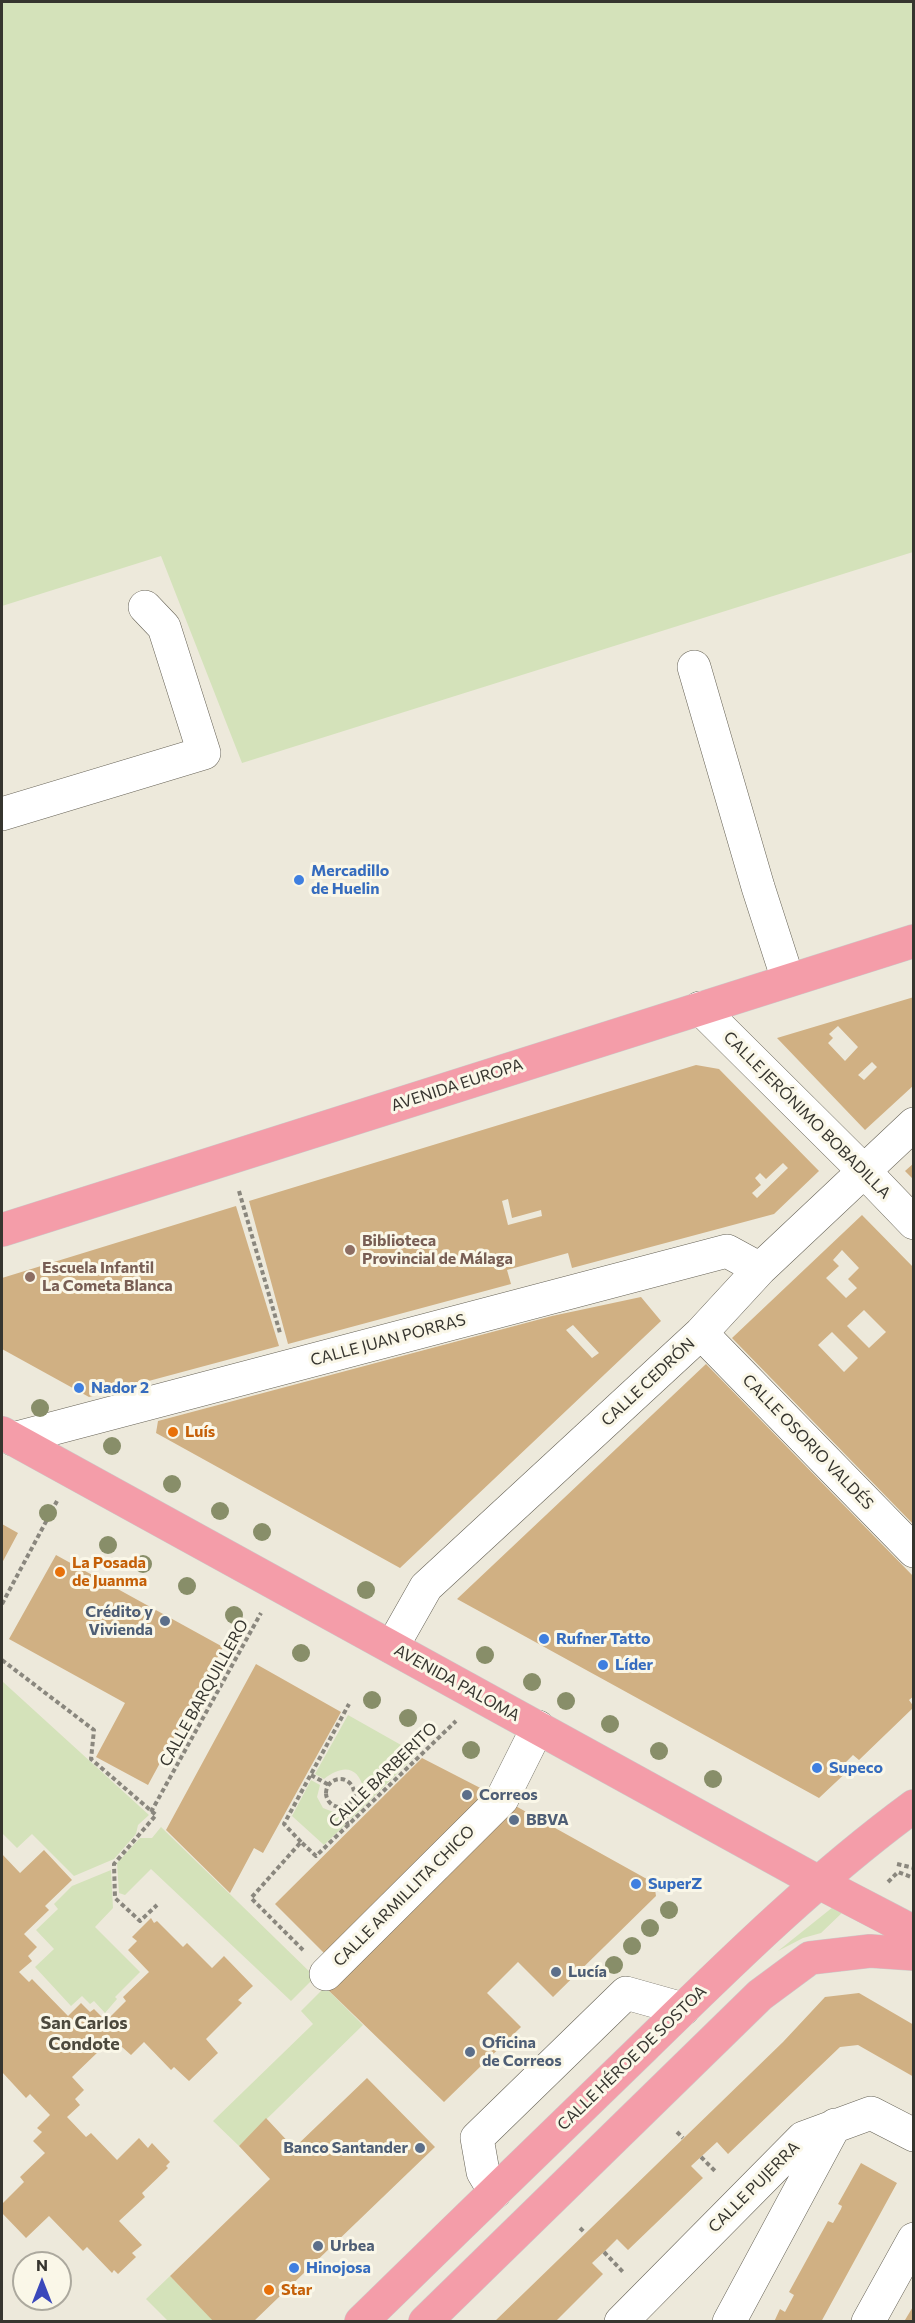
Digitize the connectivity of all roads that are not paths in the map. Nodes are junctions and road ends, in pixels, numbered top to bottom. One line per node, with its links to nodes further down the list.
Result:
1 (145, 607): 3 (street)
2 (694, 667): 5 (street)
3 (2, 814)
4 (914, 940): 5 (main road, AVENIDA EUROPA)
5 (788, 981): 6 (main road, AVENIDA EUROPA)
6 (700, 1008): 8 (street, CALLE JERÓNIMO BOBADILLA); 10 (main road, AVENIDA EUROPA)
7 (914, 1124): 8 (street, CALLE CEDRÓN)
8 (864, 1171): 9 (street, CALLE JERÓNIMO BOBADILLA); 11 (street, CALLE CEDRÓN)
9 (914, 1223)
10 (2, 1230)
11 (760, 1269): 12 (street, CALLE CEDRÓN); 13 (street, CALLE JUAN PORRAS)
12 (701, 1333): 14 (street, CALLE OSORIO VALDÉS); 15 (street, CALLE CEDRÓN)
13 (7, 1436): 15 (main road, AVENIDA PALOMA)
14 (914, 1551)
15 (392, 1647): 16 (main road, AVENIDA PALOMA)
16 (538, 1727): 18 (main road, AVENIDA PALOMA); 21 (street, CALLE ARMILLITA CHICO)
17 (914, 1806): 18 (main road, CALLE HÉROE DE SOSTOA)
18 (818, 1882): 19 (main road, AVENIDA PALOMA); 22 (main road, CALLE HÉROE DE SOSTOA)
19 (914, 1932)
20 (914, 1954): 28 (main road)
21 (326, 1974)
22 (683, 2009): 25 (main road, CALLE HÉROE DE SOSTOA); 25 (street)
23 (836, 2125): 24 (street, CALLE PUJERRA); 29 (street, CALLE PUJERRA); 30 (street)
24 (914, 2135)
25 (495, 2192): 27 (main road, CALLE HÉROE DE SOSTOA)
26 (914, 2239): 31 (street)
27 (360, 2322)
28 (425, 2322)
29 (621, 2322)
30 (729, 2322)
31 (868, 2322)

